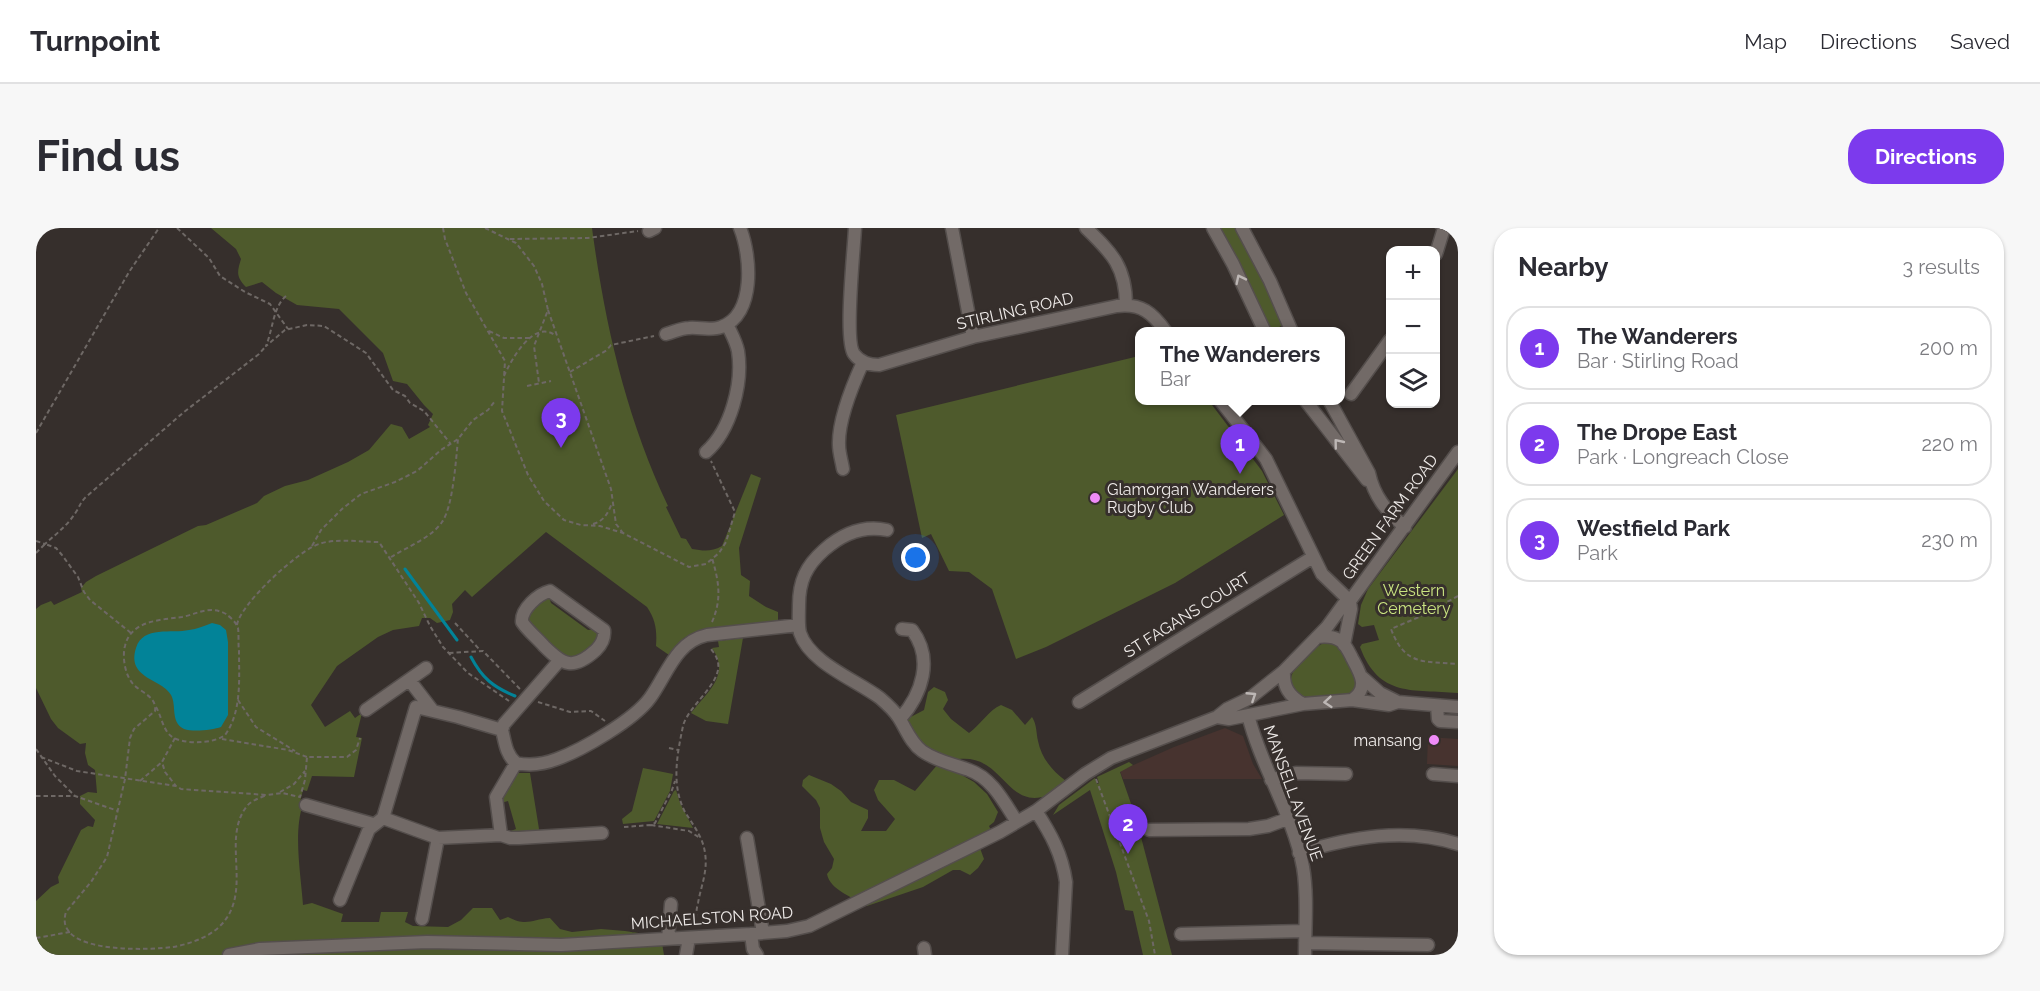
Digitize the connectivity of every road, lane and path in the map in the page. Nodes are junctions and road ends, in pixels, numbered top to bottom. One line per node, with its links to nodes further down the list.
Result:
1 (159, 228): 43 (path)
2 (177, 228): 18 (path)
3 (443, 228): 24 (path)
4 (485, 228): 13 (path)
5 (740, 228): 19 (street)
6 (855, 228): 32 (street)
7 (952, 228): 27 (street)
8 (1086, 228): 16 (street)
9 (1213, 228): 21 (street, one-way to 9)
10 (1242, 228): 22 (street)
11 (1444, 228): 14 (street)
12 (652, 229): 13 (path)
13 (510, 239): 17 (path)
14 (1438, 246)
15 (286, 296): 18 (path)
16 (1126, 305): 20 (street, STIRLING ROAD); 27 (street, STIRLING ROAD)
17 (548, 310): 25 (path); 29 (path)
18 (276, 314): 23 (path); 31 (path)
19 (727, 324): 26 (street); 46 (street)
20 (1162, 327)
21 (1262, 327)
22 (1290, 327)
23 (288, 329): 31 (path); 45 (path)
24 (486, 329): 28 (path); 34 (path)
25 (537, 334): 28 (path); 29 (path); 36 (path)
26 (666, 334): 33 (path)
27 (973, 337): 32 (street, STIRLING ROAD)
28 (530, 338): 34 (path)
29 (558, 338): 33 (path)
30 (1386, 345): 38 (street)
31 (266, 346): 56 (path)
32 (863, 362): 48 (street)
33 (570, 372): 50 (path)
34 (503, 378): 51 (path)
35 (551, 381): 36 (path)
36 (539, 383): 37 (path)
37 (527, 386)
38 (1351, 393)
39 (495, 401): 44 (path)
40 (1224, 405): 60 (street)
41 (1309, 405): 49 (street, one-way to 41)
42 (1332, 405): 49 (street)
43 (36, 433)
44 (458, 439): 45 (path); 59 (path)
45 (450, 443): 57 (path)
46 (706, 452): 61 (path)
47 (1458, 452): 52 (street, GREEN FARM ROAD)
48 (843, 469)
49 (1372, 485): 52 (street)
50 (612, 500): 51 (path); 54 (path)
51 (589, 525): 54 (path)
52 (1405, 526): 63 (street, GREEN FARM ROAD)
53 (887, 530): 66 (street)
54 (623, 533): 61 (path)
55 (36, 541): 56 (path)
56 (45, 544): 58 (path); 68 (path)
57 (312, 546): 59 (path); 65 (path)
58 (36, 553)
59 (390, 557): 73 (path)
60 (1313, 557): 63 (street); 84 (street, ST FAGANS COURT)
61 (712, 558): 69 (path)
62 (1458, 596): 75 (path)
63 (1350, 601): 70 (street, GREEN FARM ROAD); 71 (street, GREEN FARM ROAD)
64 (455, 623): 72 (path)
65 (237, 625): 68 (path); 81 (path)
66 (799, 625): 69 (street); 95 (street)
67 (902, 629): 95 (street)
68 (131, 633): 88 (path)
69 (706, 635): 104 (path); 109 (street)
70 (1317, 637): 71 (street); 77 (street, GREEN FARM ROAD)
71 (1344, 645): 78 (street)
72 (480, 650): 73 (path); 80 (path)
73 (449, 653): 89 (path)
74 (559, 661): 74 (street); 89 (street)
75 (1458, 664)
76 (426, 668): 79 (street)
77 (1284, 671): 86 (street); 94 (street, MICHAELSTON ROAD, one-way to 77)
78 (1362, 677): 83 (street); 85 (street)
79 (410, 681): 91 (street); 92 (street)
80 (522, 691)
81 (238, 699): 100 (path); 105 (path)
82 (532, 700): 96 (path)
83 (1352, 700): 85 (street); 86 (street, one-way to 86)
84 (1079, 702)
85 (1398, 702): 87 (street)
86 (1303, 704): 93 (street, MICHAELSTON ROAD)
87 (1437, 705): 90 (street); 97 (street)
88 (156, 707): 99 (path); 116 (path)
89 (519, 707): 98 (street)
90 (1458, 707)
91 (366, 710)
92 (433, 711): 98 (street); 128 (street)
93 (1248, 715): 94 (street, MICHAELSTON ROAD); 117 (street, MANSELL AVENUE)
94 (1217, 717): 126 (street, MICHAELSTON ROAD)
95 (900, 719): 129 (street)
96 (604, 721)
97 (1458, 722)
98 (502, 730): 109 (street)
99 (175, 738): 100 (path); 108 (path)
100 (222, 738): 105 (path)
101 (360, 738): 107 (path)
102 (669, 748): 104 (path)
103 (36, 749): 106 (path)
104 (679, 750): 111 (path)
105 (297, 753): 107 (path)
106 (41, 757): 116 (path); 123 (path)
107 (307, 757): 110 (path)
108 (162, 762): 118 (path); 119 (path)
109 (516, 763): 134 (street)
110 (306, 767): 120 (path); 120 (path)
111 (675, 774): 130 (path); 137 (path)
112 (1346, 774): 117 (street)
113 (1433, 774): 115 (street)
114 (1095, 776): 155 (path)
115 (1458, 777)
116 (125, 779): 118 (path); 125 (path)
117 (1271, 780): 127 (street, MANSELL AVENUE)
118 (140, 781): 119 (path)
119 (176, 786): 121 (path)
120 (278, 794): 121 (path)
121 (267, 795): 143 (path)
122 (36, 796): 123 (path)
123 (75, 796): 125 (path)
124 (306, 805): 128 (street)
125 (118, 811): 143 (path)
126 (1036, 811): 129 (street, MICHAELSTON ROAD); 154 (street)
127 (1287, 819): 132 (street); 139 (street, MANSELL AVENUE)
128 (378, 821): 135 (street); 140 (street)
129 (1017, 822): 144 (street, MICHAELSTON ROAD)
130 (651, 825): 131 (path); 137 (path)
131 (624, 827)
132 (1149, 830)
133 (602, 833): 134 (street)
134 (501, 835): 135 (street)
135 (438, 838): 142 (street)
136 (747, 838): 144 (street)
137 (701, 839): 147 (path)
138 (1458, 844): 139 (street)
139 (1299, 853): 149 (street, MANSELL AVENUE)
140 (340, 900)
141 (671, 904): 148 (street)
142 (422, 919)
143 (70, 932): 146 (path)
144 (757, 934): 147 (street, MICHAELSTON ROAD); 153 (street)
145 (1180, 934): 149 (street)
146 (36, 938)
147 (692, 938): 148 (street, MICHAELSTON ROAD); 152 (street)
148 (668, 939): 151 (street, MICHAELSTON ROAD)
149 (1305, 943): 150 (street)
150 (1428, 945)
151 (229, 955)
152 (686, 955)
153 (757, 955)
154 (1062, 955)
155 (1155, 955)

